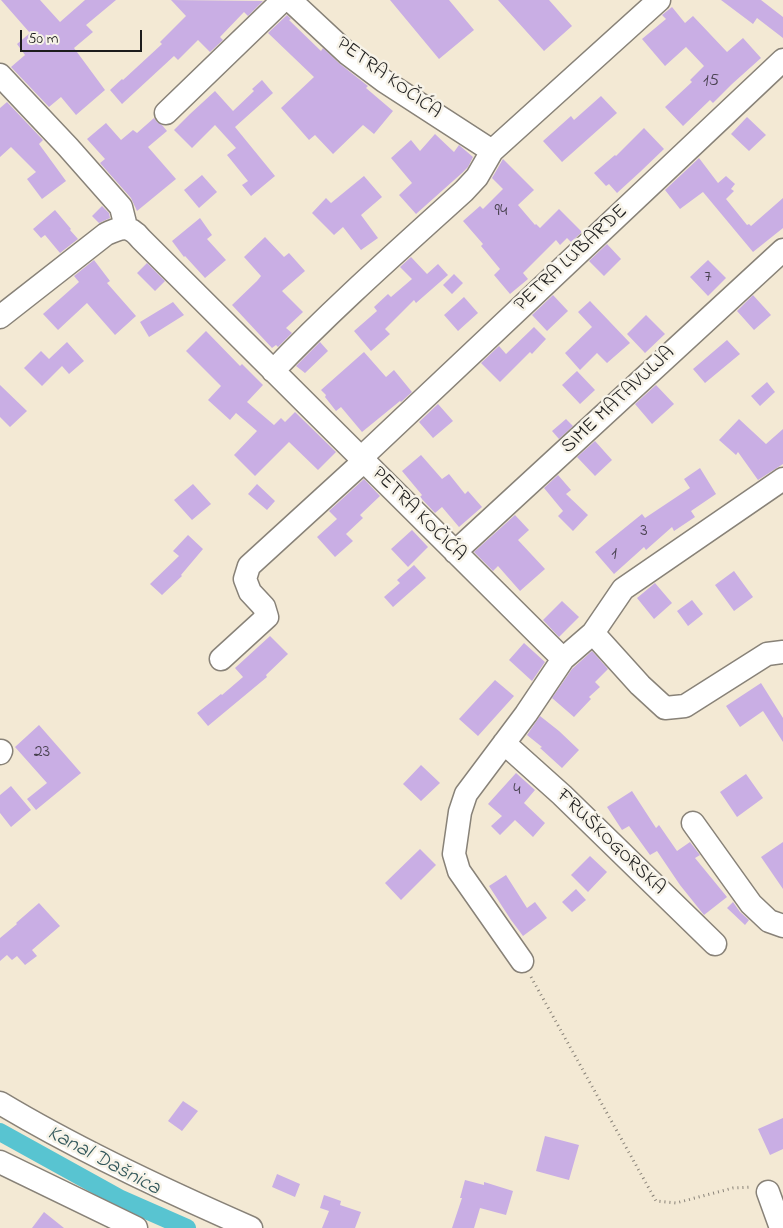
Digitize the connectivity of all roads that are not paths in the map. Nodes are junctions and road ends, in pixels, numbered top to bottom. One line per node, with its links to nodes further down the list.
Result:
1 (283, 0): 6 (street)
2 (290, 0): 7 (street, PETRA KOČIĆA)
3 (659, 0): 7 (street)
4 (783, 60): 12 (street, PETRA LUBARDE)
5 (3, 85): 8 (street)
6 (166, 113)
7 (492, 151): 11 (street)
8 (126, 227): 10 (street); 11 (street, PETRA KOČIĆA)
9 (783, 250): 14 (street, SIME MATAVULJA)
10 (0, 317)
11 (273, 370): 12 (street, PETRA KOČIĆA)
12 (362, 459): 14 (street, PETRA KOČIĆA); 17 (street, PETRA LUBARDE)
13 (783, 479): 15 (street)
14 (455, 552): 18 (street, PETRA KOČIĆA)
15 (592, 633): 16 (street); 18 (street)
16 (783, 652)
17 (221, 659)
18 (563, 659): 19 (street)
19 (504, 743): 22 (street, FRUŠKOGORSKA); 23 (street)
20 (693, 823): 21 (street)
21 (783, 926)
22 (715, 944)
23 (522, 961)
24 (0, 1103): 28 (street)
25 (0, 1162): 27 (street)
26 (768, 1192): 29 (street)
27 (136, 1228)
28 (251, 1228)
29 (781, 1228)

